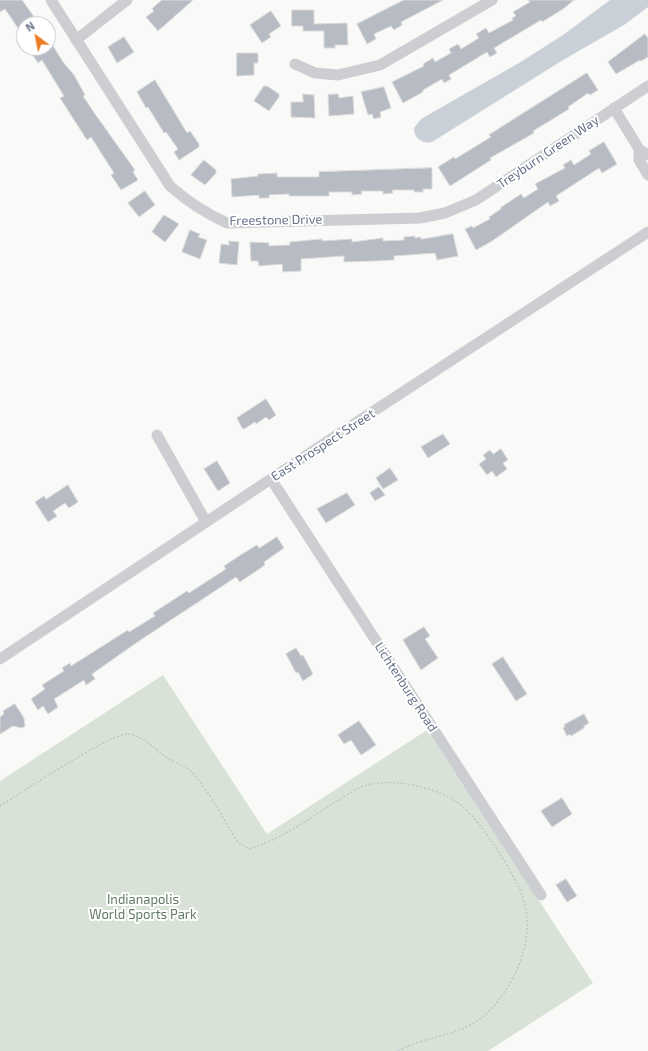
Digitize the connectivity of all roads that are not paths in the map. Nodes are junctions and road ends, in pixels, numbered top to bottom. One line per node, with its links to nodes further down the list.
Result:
1 (51, 0): 4 (street, Freestone Drive)
2 (127, 0): 4 (street)
3 (492, 0): 5 (street)
4 (76, 40): 10 (street, Freestone Drive)
5 (295, 64)
6 (648, 86): 7 (street, Treyburn Green Way)
7 (614, 108): 8 (street); 10 (street, Treyburn Green Way)
8 (643, 152): 9 (street)
9 (648, 175)
10 (445, 213)
11 (648, 232): 13 (street, East Prospect Street)
12 (157, 435): 14 (street)
13 (271, 479): 14 (street, East Prospect Street); 16 (street, Lichtenburg Road)
14 (206, 522): 15 (street, East Prospect Street)
15 (0, 660)
16 (541, 895)

